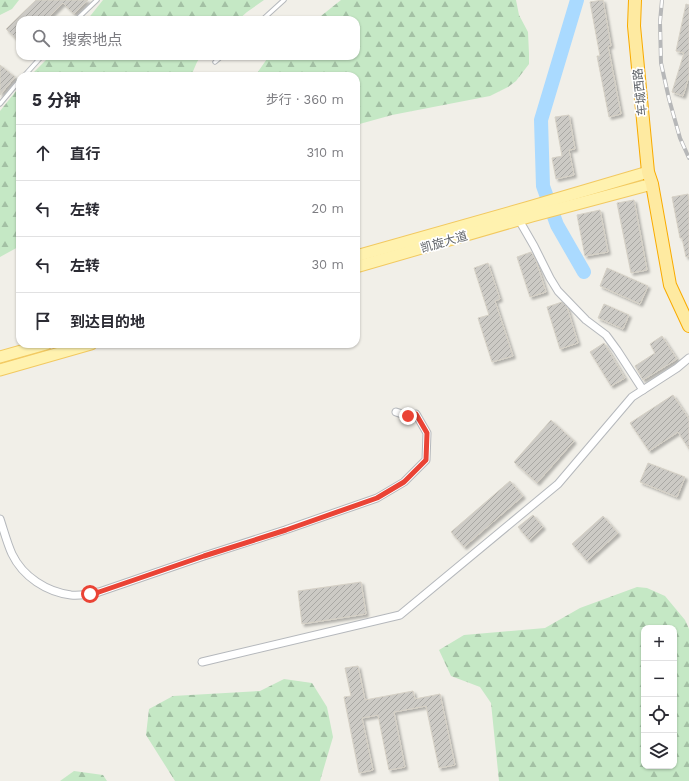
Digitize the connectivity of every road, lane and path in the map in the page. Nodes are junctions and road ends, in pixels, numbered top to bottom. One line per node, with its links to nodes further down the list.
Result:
1 (97, 0): 4 (lane)
2 (284, 0): 5 (lane)
3 (635, 0): 10 (highway, 车城西路)
4 (80, 16)
5 (266, 16)
6 (38, 60): 7 (lane)
7 (28, 72)
8 (16, 85): 9 (lane)
9 (0, 104)
10 (648, 172): 11 (highway, 车城西路); 12 (main road)
11 (652, 184): 12 (main road); 17 (highway, 车城西路)
12 (560, 204): 13 (main road)
13 (531, 212): 14 (main road, 凯旋大道); 15 (main road, 凯旋大道)
14 (519, 220): 16 (main road, 凯旋大道); 23 (street)
15 (360, 255)
16 (360, 266)
17 (689, 326)
18 (32, 348): 20 (main road)
19 (77, 348): 22 (main road)
20 (0, 357)
21 (689, 358): 23 (street)
22 (0, 370)
23 (643, 390): 26 (street)
24 (396, 412): 25 (street)
25 (0, 519)
26 (202, 662)

